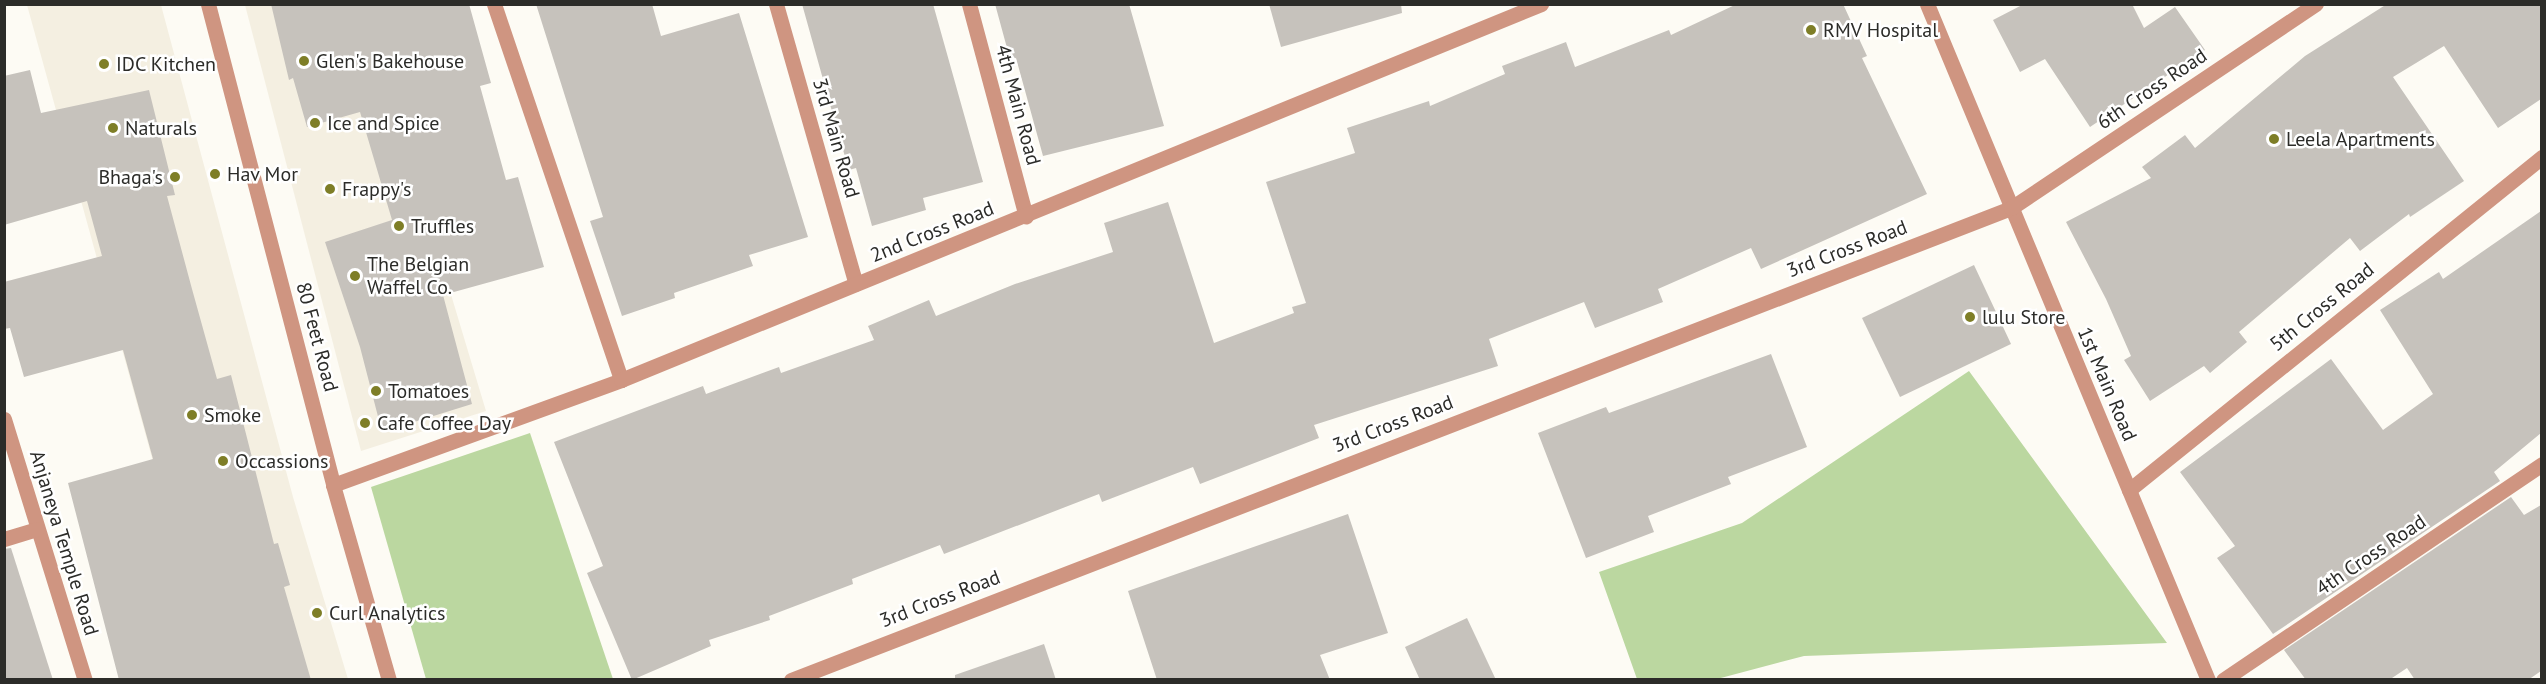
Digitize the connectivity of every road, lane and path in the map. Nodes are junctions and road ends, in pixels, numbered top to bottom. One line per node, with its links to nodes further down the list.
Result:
1 (208, 4): 15 (street, 80 Feet Road)
2 (494, 4): 12 (street)
3 (776, 4): 11 (street, 3rd Main Road)
4 (969, 4): 10 (street, 4th Main Road)
5 (1541, 4): 10 (street, 2nd Cross Road)
6 (1927, 4): 9 (street, 1st Main Road)
7 (2316, 4): 9 (street, 6th Cross Road)
8 (2541, 157): 16 (street, 5th Cross Road)
9 (2011, 208): 16 (street, 1st Main Road); 21 (street, 3rd Cross Road)
10 (1026, 217): 11 (street, 2nd Cross Road)
11 (856, 284): 12 (street, 2nd Cross Road)
12 (621, 380): 15 (street, 2nd Cross Road)
13 (4, 419): 17 (street, Anjaneya Temple Road)
14 (2541, 464): 23 (street, 4th Cross Road)
15 (333, 485): 20 (street, 80 Feet Road)
16 (2129, 490): 22 (street, 1st Main Road)
17 (37, 529): 18 (street); 19 (street, Anjaneya Temple Road)
18 (4, 539)
19 (85, 680)
20 (389, 680)
21 (791, 680)
22 (2208, 680)
23 (2223, 680)

